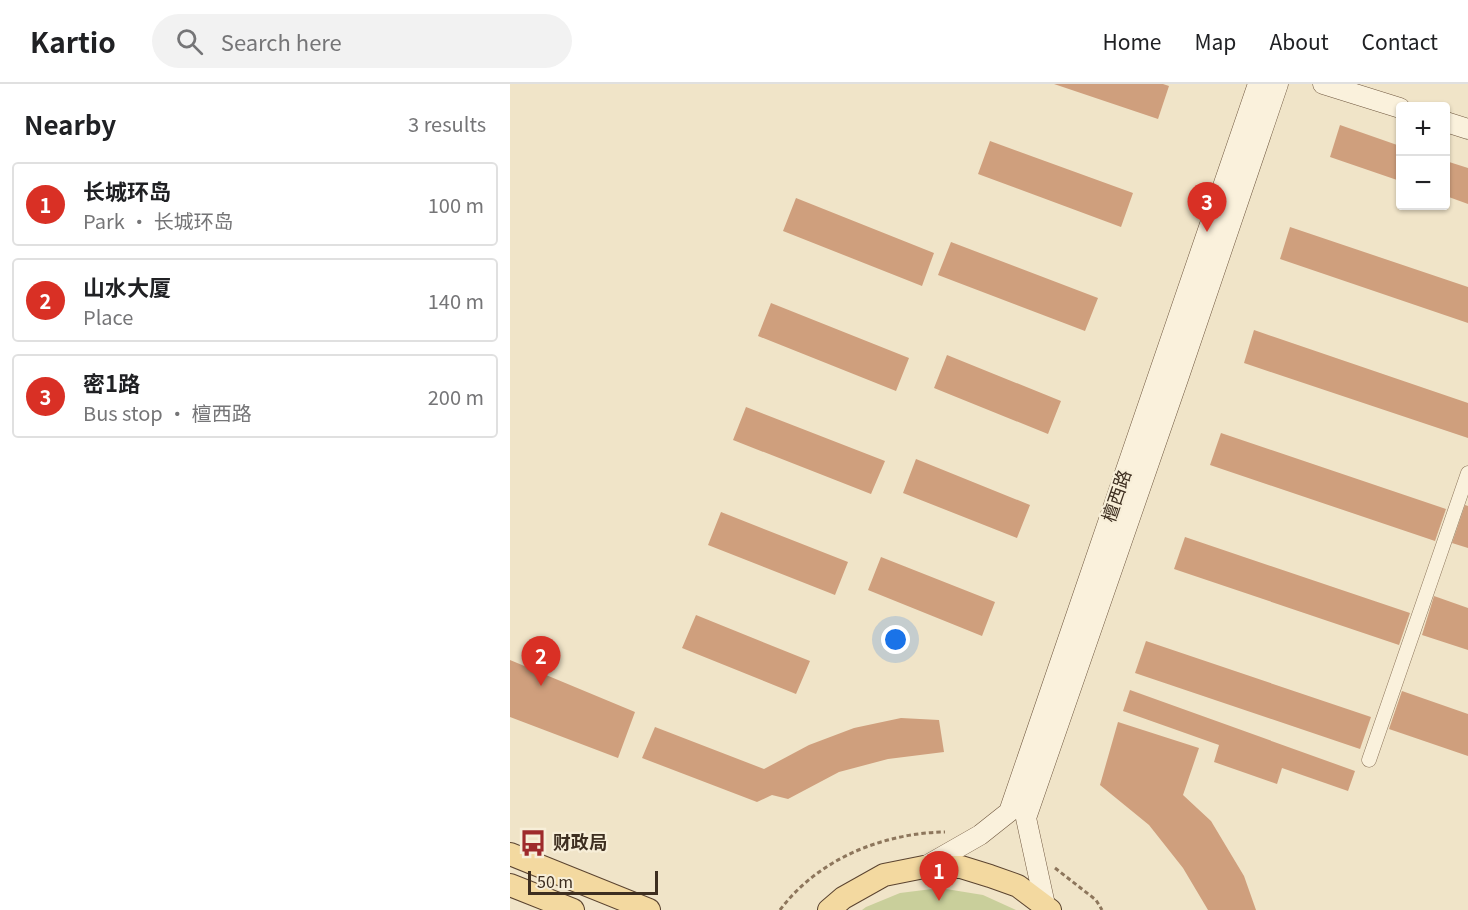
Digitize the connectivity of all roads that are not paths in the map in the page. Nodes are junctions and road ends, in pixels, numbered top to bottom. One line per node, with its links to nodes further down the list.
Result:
1 (1258, 84): 10 (main road, 檀西路)
2 (1278, 84): 12 (main road, 檀西路)
3 (1323, 84): 4 (main road)
4 (1396, 106)
5 (1450, 123): 6 (main road)
6 (1468, 129)
7 (1468, 473): 8 (street)
8 (1369, 760)
9 (510, 854): 14 (main road)
10 (924, 867): 12 (main road); 15 (main road)
11 (510, 885): 13 (main road)
12 (1048, 908)
13 (573, 910)
14 (649, 910)
15 (829, 910)

